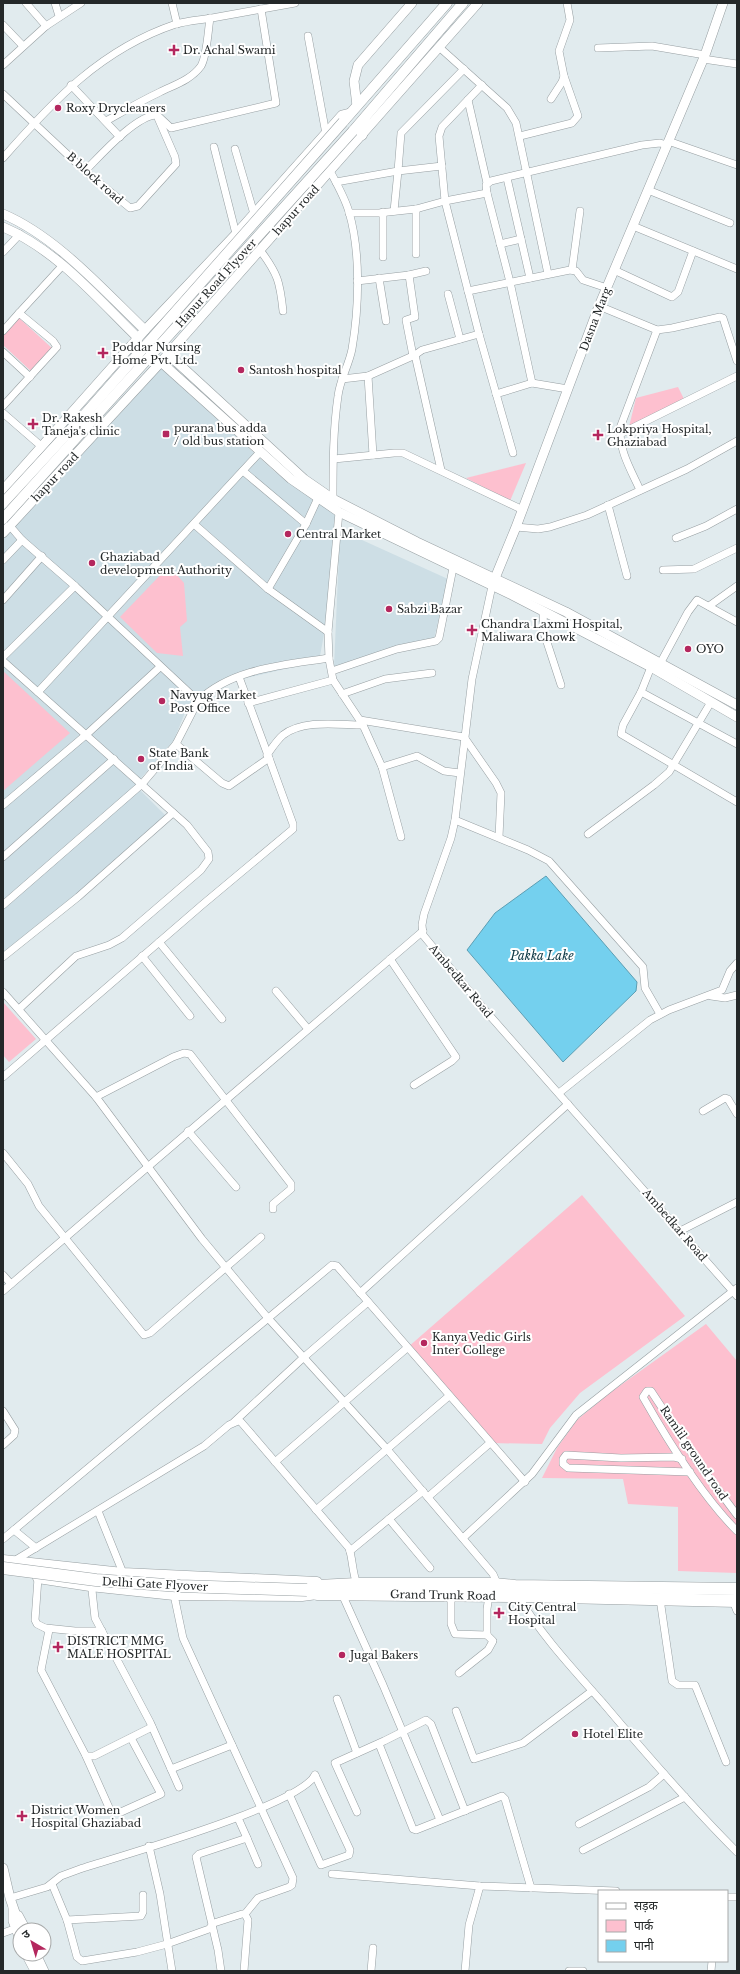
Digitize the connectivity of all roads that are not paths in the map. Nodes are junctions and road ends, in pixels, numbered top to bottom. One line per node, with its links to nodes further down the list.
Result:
1 (26, 3): 17 (street)
2 (55, 3): 13 (street)
3 (81, 3): 13 (street)
4 (172, 3): 16 (street)
5 (295, 3): 12 (street)
6 (412, 3): 28 (street)
7 (447, 3): 31 (main road)
8 (463, 3): 26 (main road)
9 (478, 3): 20 (street, hapur road)
10 (567, 3): 27 (street)
11 (723, 3): 22 (street, Dasna Marg)
12 (261, 9): 14 (street); 36 (street)
13 (59, 16): 17 (street)
14 (210, 18): 16 (street); 38 (street)
15 (3, 24): 19 (street)
16 (177, 24): 29 (street)
17 (46, 26): 19 (street)
18 (308, 36): 40 (street)
19 (23, 46): 24 (street)
20 (439, 47): 25 (street); 26 (street, hapur road)
21 (598, 48): 22 (street)
22 (704, 57): 23 (street); 43 (street, Dasna Marg)
23 (737, 64)
24 (3, 65)
25 (464, 69): 30 (street); 51 (street)
26 (408, 75): 39 (street, hapur road); 39 (main road, Hapur Road Flyover)
27 (564, 76): 33 (street); 41 (street)
28 (354, 81): 31 (street); 35 (street)
29 (71, 85): 37 (street); 38 (street)
30 (482, 85): 34 (street); 41 (street)
31 (368, 92): 35 (main road, Hapur Road Flyover)
32 (3, 94): 37 (street, B block road)
33 (551, 99)
34 (468, 100): 48 (street); 55 (street)
35 (353, 110): 40 (street); 133 (main road, Hapur Road Flyover, bridge)
36 (157, 115): 42 (street); 49 (street, B block road)
37 (34, 121): 46 (street); 49 (street, B block road)
38 (106, 121): 42 (street)
39 (357, 133): 50 (street, hapur road); 138 (main road, Hapur Road Flyover, bridge)
40 (326, 134): 65 (street)
41 (520, 136): 52 (street)
42 (120, 137): 49 (street)
43 (668, 143): 47 (street); 52 (street); 56 (street, Dasna Marg)
44 (214, 147): 70 (street)
45 (235, 149): 65 (street)
46 (3, 158)
47 (737, 165)
48 (442, 166): 51 (street); 58 (street)
49 (86, 171)
50 (330, 171): 54 (street); 73 (street, hapur road)
51 (398, 171): 54 (street); 60 (street)
52 (527, 173): 53 (street); 83 (street)
53 (507, 178): 55 (street); 71 (street)
54 (336, 182): 63 (street)
55 (487, 183): 57 (street)
56 (648, 190): 66 (street); 67 (street, Dasna Marg)
57 (487, 193): 58 (street); 72 (street)
58 (445, 201): 59 (street); 90 (street)
59 (416, 209): 60 (street); 76 (street)
60 (394, 211): 62 (street)
61 (580, 211): 80 (street)
62 (383, 212): 63 (street); 77 (street)
63 (349, 213): 87 (street)
64 (3, 214): 97 (street)
65 (254, 214): 70 (street)
66 (730, 223)
67 (633, 226): 74 (street); 81 (street, Dasna Marg)
68 (3, 227): 69 (street)
69 (20, 234): 75 (street); 78 (street)
70 (236, 234): 95 (street)
71 (521, 239): 72 (street); 86 (street)
72 (500, 244): 88 (street)
73 (260, 250): 93 (street); 101 (street, hapur road)
74 (693, 251): 79 (street); 81 (street)
75 (3, 252)
76 (416, 254)
77 (383, 258)
78 (63, 265): 94 (street); 102 (street)
79 (737, 268)
80 (572, 270): 83 (street); 89 (street)
81 (614, 270): 89 (street, Dasna Marg)
82 (426, 271): 84 (street)
83 (548, 274): 86 (street)
84 (409, 275): 85 (street); 107 (street)
85 (379, 278): 87 (street); 96 (street)
86 (530, 278): 88 (street)
87 (357, 281): 114 (street)
88 (510, 282): 90 (street); 115 (street)
89 (607, 288): 92 (street, Dasna Marg)
90 (468, 291): 100 (street)
91 (448, 294): 103 (street)
92 (600, 306): 98 (street); 116 (street, Dasna Marg)
93 (283, 311)
94 (20, 313): 99 (street); 112 (street)
95 (160, 314): 97 (street); 101 (street)
96 (386, 321)
97 (145, 330): 102 (street)
98 (657, 330): 108 (street); 120 (street)
99 (3, 331)
100 (479, 334): 103 (street); 117 (street)
101 (184, 336): 105 (street, hapur road)
102 (138, 338): 106 (street)
103 (460, 339): 107 (street)
104 (3, 352): 112 (street)
105 (168, 354): 109 (street, hapur road); 132 (street)
106 (122, 355): 113 (street); 122 (street)
107 (414, 356): 110 (street); 127 (street)
108 (737, 361)
109 (161, 362): 113 (street, hapur road); 123 (street)
110 (368, 376): 114 (street); 125 (street)
111 (737, 376): 120 (street)
112 (30, 377): 118 (street)
113 (148, 377): 138 (street, hapur road)
114 (342, 379): 126 (street)
115 (532, 383): 116 (street); 117 (street)
116 (568, 389): 135 (street, Dasna Marg)
117 (496, 394): 124 (street)
118 (3, 406)
119 (3, 413): 122 (street)
120 (620, 434): 130 (street)
121 (737, 441): 130 (street)
122 (41, 446): 129 (street)
123 (260, 452): 128 (street); 131 (street)
124 (513, 453)
125 (373, 455): 126 (street); 127 (street)
126 (334, 459): 132 (street)
127 (441, 470): 135 (street)
128 (243, 471): 139 (street); 140 (street)
129 (3, 490)
130 (640, 490): 134 (street)
131 (318, 498): 137 (street); 140 (street)
132 (333, 499): 151 (street)
133 (3, 503)
134 (608, 505): 141 (street); 150 (street)
135 (523, 510): 141 (street, Dasna Marg)
136 (737, 510): 143 (street)
137 (339, 512): 148 (street); 160 (street)
138 (6, 523): 142 (street, hapur road); 144 (street)
139 (194, 524): 154 (street); 158 (street)
140 (306, 524): 154 (street)
141 (516, 527): 151 (street, Dasna Marg)
142 (3, 533)
143 (676, 538)
144 (22, 540): 146 (street); 147 (street)
145 (737, 548): 149 (street)
146 (42, 556): 152 (street); 155 (street)
147 (3, 560)
148 (453, 568): 151 (street); 167 (street)
149 (663, 570)
150 (627, 576)
151 (493, 582): 157 (street); 164 (street); 183 (street)
152 (75, 586): 158 (street); 161 (street)
153 (737, 586): 156 (street)
154 (268, 589): 160 (street)
155 (3, 600)
156 (709, 606): 159 (street); 164 (street)
157 (543, 612): 166 (street); 171 (street)
158 (108, 618): 165 (street); 172 (street)
159 (737, 622)
160 (328, 632): 162 (street)
161 (3, 657)
162 (329, 658): 167 (street); 169 (street)
163 (3, 661): 172 (street)
164 (661, 662): 178 (street)
165 (160, 667): 175 (street); 182 (street)
166 (650, 667): 173 (street); 176 (street)
167 (332, 671): 170 (street)
168 (432, 673): 174 (street)
169 (239, 677): 175 (street); 177 (street)
170 (333, 680): 174 (street); 177 (street)
171 (561, 685)
172 (38, 692): 182 (street)
173 (641, 692): 181 (street); 188 (street)
174 (342, 694): 180 (street)
175 (198, 701): 184 (street)
176 (711, 702): 179 (street); 181 (street)
177 (248, 703): 186 (street)
178 (737, 705)
179 (737, 717)
180 (362, 723): 183 (street); 186 (street); 189 (street)
181 (700, 724): 185 (street); 188 (street)
182 (87, 734): 187 (street); 193 (street)
183 (464, 737): 190 (street); 198 (street)
184 (176, 744): 186 (street); 191 (street)
185 (737, 744)
186 (268, 756): 202 (street)
187 (114, 759): 191 (street); 199 (street)
188 (674, 766): 192 (street); 196 (street)
189 (382, 767): 190 (street); 197 (street)
190 (460, 774): 195 (street)
191 (142, 784): 194 (street); 200 (street)
192 (737, 802)
193 (3, 805)
194 (173, 813): 204 (street); 211 (street)
195 (455, 820): 198 (street); 201 (street)
196 (588, 834)
197 (401, 837)
198 (498, 837): 212 (street)
199 (3, 857)
200 (3, 905)
201 (423, 931): 205 (street); 219 (street, Ambedkar Road)
202 (159, 942): 203 (street); 214 (street)
203 (142, 956): 213 (street); 216 (street)
204 (3, 958)
205 (390, 959): 215 (street); 218 (street)
206 (737, 963): 210 (street)
207 (276, 991): 215 (street)
208 (3, 992): 211 (street)
209 (737, 995): 210 (street)
210 (709, 996): 212 (street)
211 (19, 1009): 216 (street)
212 (660, 1014): 219 (street)
213 (190, 1016)
214 (222, 1019)
215 (308, 1029): 221 (street)
216 (46, 1039): 217 (street); 220 (street)
217 (3, 1077)
218 (414, 1085)
219 (559, 1093): 222 (street, Ambedkar Road)
220 (96, 1097): 221 (street); 227 (street)
221 (225, 1100): 225 (street); 230 (street)
222 (568, 1104): 231 (street, Ambedkar Road); 239 (street)
223 (703, 1111): 224 (street)
224 (737, 1114)
225 (188, 1131): 227 (street); 228 (street)
226 (3, 1153): 232 (street)
227 (148, 1165): 232 (street); 234 (street)
228 (236, 1187)
229 (737, 1202): 231 (street)
230 (273, 1209)
231 (680, 1231): 238 (street, Ambedkar Road)
232 (65, 1237): 234 (street); 236 (street)
233 (261, 1237): 234 (street)
234 (226, 1266): 241 (street)
235 (3, 1275): 236 (street)
236 (11, 1284): 237 (street)
237 (3, 1291)
238 (736, 1291): 254 (street)
239 (360, 1292): 240 (street); 241 (street)
240 (368, 1302): 242 (street); 243 (street)
241 (267, 1317): 243 (street); 260 (street)
242 (407, 1348): 244 (street); 245 (street)
243 (303, 1358): 245 (street); 247 (street)
244 (448, 1396): 248 (street); 250 (street)
245 (343, 1402): 250 (street); 252 (street)
246 (3, 1410): 249 (street)
247 (234, 1422): 252 (street); 257 (street)
248 (490, 1443): 254 (street); 255 (street)
249 (3, 1445)
250 (386, 1448): 255 (street); 256 (street)
251 (682, 1459): 253 (street); 253 (street); 258 (street, Ramlil ground road)
252 (275, 1462): 256 (street)
253 (690, 1472): 261 (street)
254 (525, 1482): 263 (street)
255 (425, 1494): 259 (street); 263 (street)
256 (316, 1510): 265 (street)
257 (98, 1511): 264 (street); 271 (street)
258 (737, 1515)
259 (389, 1519): 265 (street); 269 (street)
260 (14, 1530): 262 (street); 264 (street)
261 (737, 1531)
262 (3, 1538)
263 (463, 1538): 275 (street)
264 (36, 1548): 267 (street)
265 (350, 1551): 274 (street)
266 (3, 1560): 267 (main road)
267 (14, 1561): 270 (main road)
268 (3, 1568): 278 (highway, Delhi Gate Flyover, bridge)
269 (430, 1568)
270 (92, 1570): 271 (main road); 276 (street)
271 (123, 1573): 278 (main road)
272 (3, 1574): 273 (main road)
273 (38, 1578): 276 (main road); 286 (street)
274 (357, 1584): 275 (highway, Grand Trunk Road); 278 (highway, Grand Trunk Road)
275 (493, 1584): 277 (highway, Grand Trunk Road)
276 (90, 1586): 280 (main road); 287 (street)
277 (737, 1589)
278 (314, 1590): 279 (highway, Grand Trunk Road); 280 (main road)
279 (342, 1594): 281 (highway, Grand Trunk Road); 294 (street)
280 (174, 1595): 297 (street)
281 (451, 1595): 282 (highway, Grand Trunk Road); 288 (street)
282 (489, 1596): 283 (highway, Grand Trunk Road); 288 (street)
283 (518, 1596): 284 (highway, Grand Trunk Road); 290 (street)
284 (660, 1598): 285 (highway, Grand Trunk Road); 300 (street)
285 (736, 1605)
286 (46, 1628): 287 (street); 299 (street)
287 (102, 1631): 293 (street)
288 (487, 1635): 289 (street)
289 (459, 1673)
290 (592, 1691): 292 (street); 302 (street)
291 (337, 1699): 298 (street)
292 (456, 1710)
293 (152, 1727): 295 (street); 301 (street)
294 (403, 1733): 296 (street); 307 (street); 310 (street)
295 (131, 1738): 299 (street); 299 (street)
296 (378, 1744): 298 (street); 310 (street)
297 (232, 1745): 301 (street); 306 (street)
298 (357, 1753): 308 (street)
299 (86, 1756)
300 (726, 1762)
301 (171, 1769): 303 (street)
302 (664, 1774): 305 (street); 311 (street)
303 (179, 1787)
304 (289, 1794): 304 (street); 306 (street)
305 (685, 1797): 314 (street); 315 (street)
306 (262, 1807): 309 (street); 325 (street)
307 (465, 1811): 310 (street); 321 (street)
308 (357, 1812)
309 (238, 1818): 312 (street); 313 (street)
310 (440, 1820)
311 (579, 1824)
312 (247, 1838): 316 (street); 329 (street)
313 (149, 1846): 319 (street); 330 (street)
314 (583, 1850)
315 (737, 1852)
316 (258, 1864)
317 (3, 1868): 324 (street)
318 (332, 1874): 320 (street)
319 (52, 1884): 324 (street); 326 (street)
320 (480, 1886): 321 (street); 336 (street)
321 (531, 1888): 322 (street)
322 (598, 1890)
323 (142, 1895): 326 (street)
324 (11, 1902): 327 (street); 328 (street)
325 (245, 1914): 329 (street); 334 (street)
326 (67, 1920): 330 (street)
327 (16, 1922)
328 (22, 1922)
329 (212, 1926): 330 (street); 333 (street)
330 (168, 1944): 332 (street)
331 (373, 1948): 335 (street)
332 (172, 1971)
333 (221, 1971)
334 (244, 1971)
335 (371, 1971)
336 (465, 1971)
337 (569, 1971): 338 (street)
338 (583, 1971)

